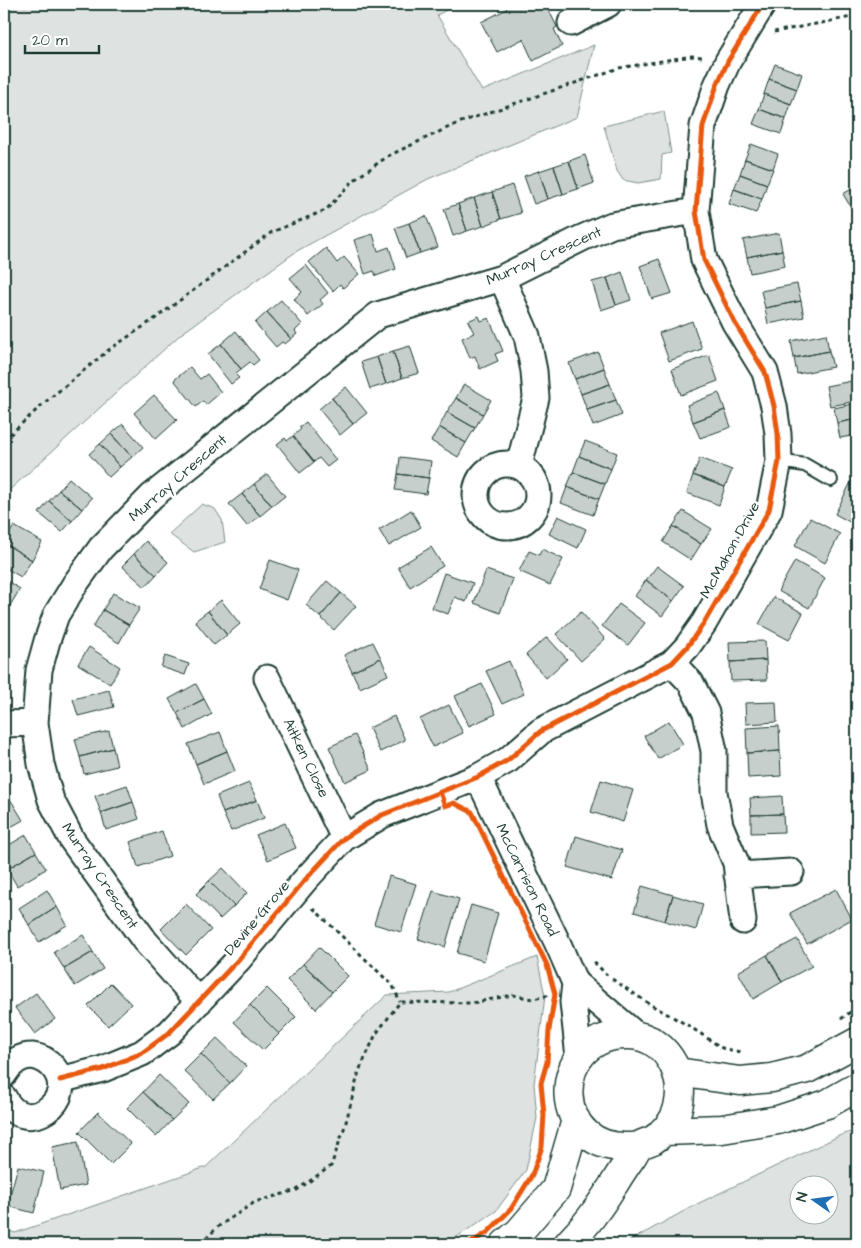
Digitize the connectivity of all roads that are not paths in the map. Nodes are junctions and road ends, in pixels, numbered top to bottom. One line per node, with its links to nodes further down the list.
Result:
1 (608, 4): 3 (street)
2 (758, 5): 4 (street, McMahon Drive)
3 (571, 23)
4 (696, 211): 5 (street, Murray Crescent); 6 (street, McMahon Drive)
5 (502, 278): 7 (street); 11 (street, Murray Crescent)
6 (778, 461): 8 (lane); 9 (street, McMahon Drive)
7 (519, 466)
8 (831, 480)
9 (672, 663): 13 (street, McMahon Drive); 16 (street)
10 (267, 678): 14 (street, Aitken Close)
11 (35, 723): 12 (street); 19 (street, Murray Crescent)
12 (4, 724)
13 (478, 777): 14 (street, Devine Grove); 18 (street, McCarrison Road)
14 (344, 838): 19 (street, Devine Grove)
15 (791, 872): 16 (street)
16 (737, 876): 17 (street)
17 (743, 921)
18 (565, 988): 20 (street, McCarrison Road); 22 (street, McCarrison Road)
19 (199, 1002): 25 (street, Devine Grove)
20 (637, 1036): 22 (main road); 23 (main road)
21 (857, 1042): 23 (main road)
22 (579, 1058): 28 (main road)
23 (677, 1072): 29 (main road)
24 (4, 1074): 25 (street)
25 (60, 1080): 27 (street)
26 (857, 1087): 29 (main road)
27 (4, 1098)
28 (576, 1120): 30 (main road); 31 (main road)
29 (664, 1132): 30 (main road)
30 (639, 1146): 32 (main road)
31 (505, 1244)
32 (568, 1244)

